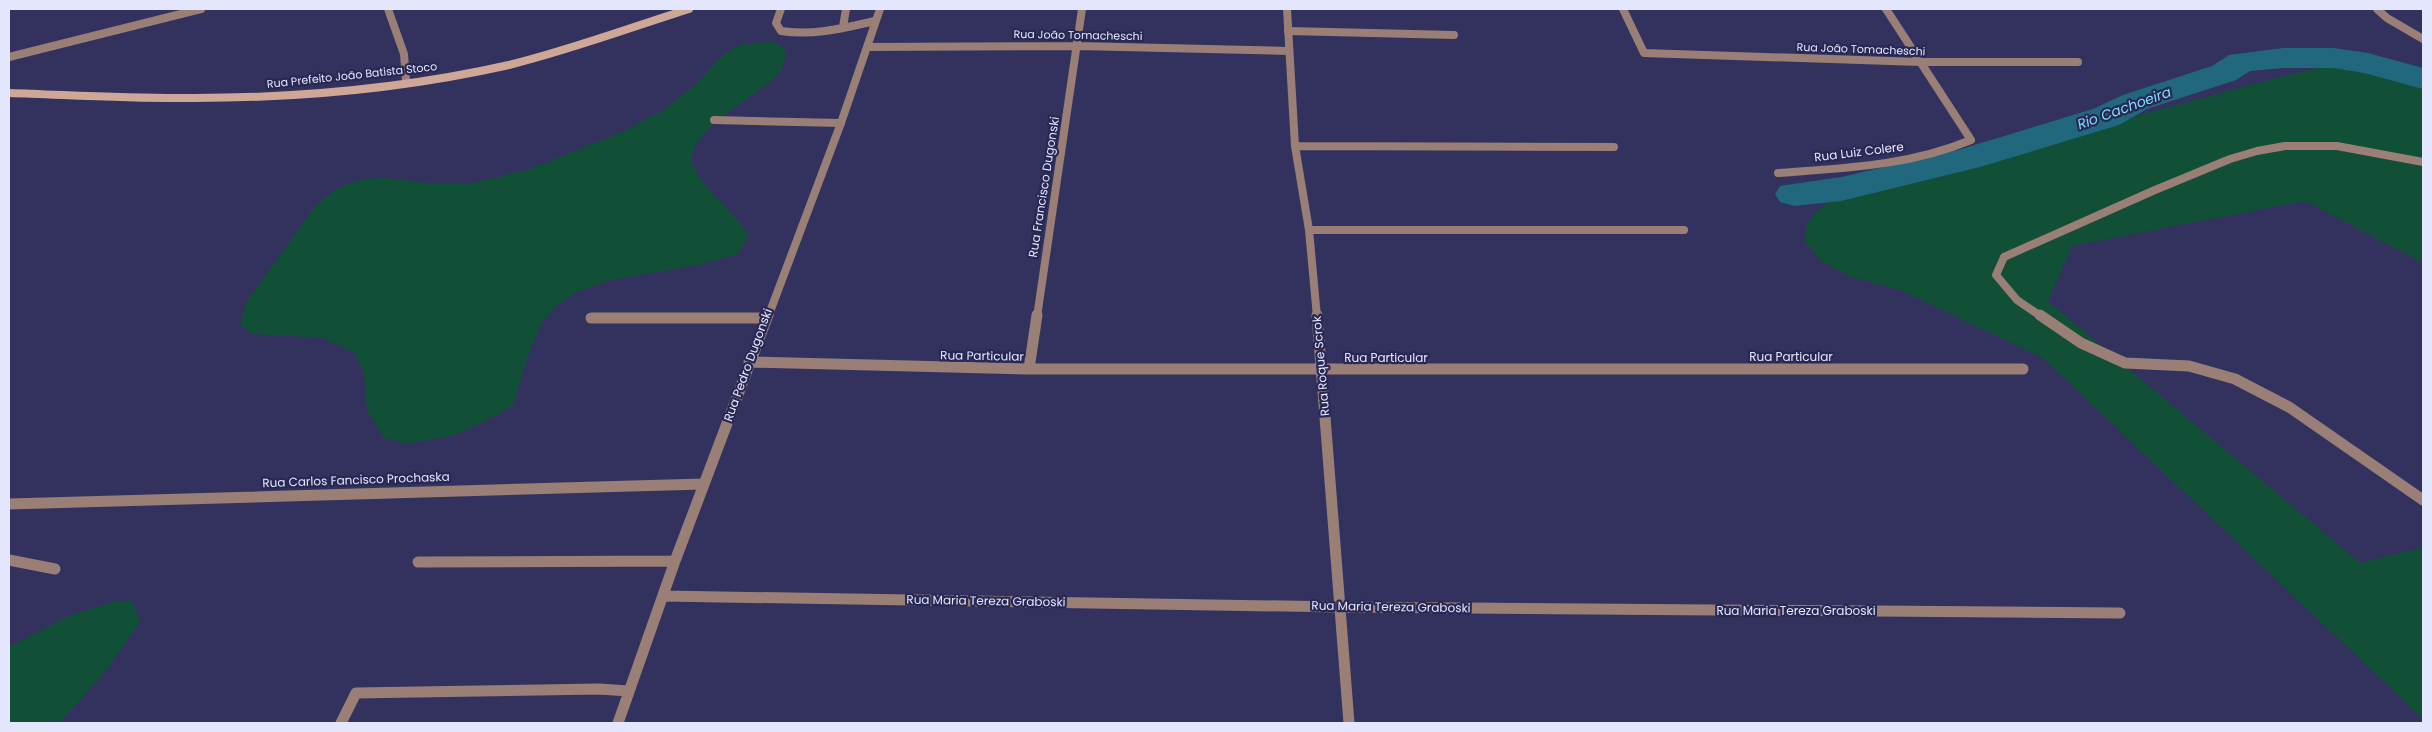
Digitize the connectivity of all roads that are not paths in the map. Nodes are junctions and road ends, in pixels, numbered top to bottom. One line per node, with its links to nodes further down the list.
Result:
1 (201, 9): 20 (street)
2 (388, 9): 23 (street)
3 (689, 9): 23 (main road, Rua Prefeito João Batista Stoco)
4 (781, 9): 13 (street)
5 (846, 9): 13 (street)
6 (880, 9): 12 (street, Rua Pedro Dugonski)
7 (1082, 9): 17 (street, Rua Francisco Dugonski)
8 (1287, 9): 14 (street, Rua Roque Scrok)
9 (1623, 9): 21 (street, Rua João Tomacheschi)
10 (1886, 9): 21 (street)
11 (2377, 9): 16 (street)
12 (875, 21): 13 (street); 18 (street, Rua Pedro Dugonski)
13 (843, 27)
14 (1288, 31): 15 (street); 19 (street, Rua Roque Scrok)
15 (1454, 35)
16 (2423, 39)
17 (1078, 46): 18 (street, Rua João Tomacheschi); 19 (street, Rua João Tomacheschi); 36 (street, Rua Francisco Dugonski)
18 (868, 47): 26 (street, Rua Pedro Dugonski)
19 (1289, 50): 27 (street, Rua Roque Scrok)
20 (9, 57)
21 (1920, 62): 22 (street, Rua João Tomacheschi); 30 (street, Rua Luiz Colere)
22 (2078, 62)
23 (406, 81): 24 (main road, Rua Prefeito João Batista Stoco)
24 (9, 93)
25 (714, 120): 26 (street)
26 (841, 122): 34 (street, Rua Pedro Dugonski)
27 (1295, 146): 28 (street); 31 (street, Rua Roque Scrok)
28 (1614, 147)
29 (2423, 162): 40 (street)
30 (1778, 173)
31 (1309, 230): 32 (street); 38 (street, Rua Roque Scrok)
32 (1684, 230)
33 (591, 318): 34 (street)
34 (765, 318): 35 (street, Rua Pedro Dugonski)
35 (749, 362): 36 (street, Rua Particular); 39 (street, Rua Pedro Dugonski)
36 (1029, 369): 38 (street, Rua Particular)
37 (2023, 369): 38 (street, Rua Particular)
38 (1322, 370): 47 (street, Rua Roque Scrok)
39 (704, 484): 41 (street, Rua Carlos Fancisco Prochaska); 43 (street, Rua Pedro Dugonski)
40 (2423, 500)
41 (9, 504)
42 (9, 560): 45 (street)
43 (675, 561): 44 (street); 46 (street, Rua Pedro Dugonski)
44 (418, 562)
45 (55, 568)
46 (663, 596): 47 (street, Rua Maria Tereza Graboski); 49 (street, Rua Pedro Dugonski)
47 (1341, 607): 48 (street, Rua Maria Tereza Graboski); 52 (street, Rua Roque Scrok)
48 (2120, 613)
49 (629, 692): 50 (street); 51 (street, Rua Pedro Dugonski)
50 (342, 723)
51 (618, 723)
52 (1350, 723)

